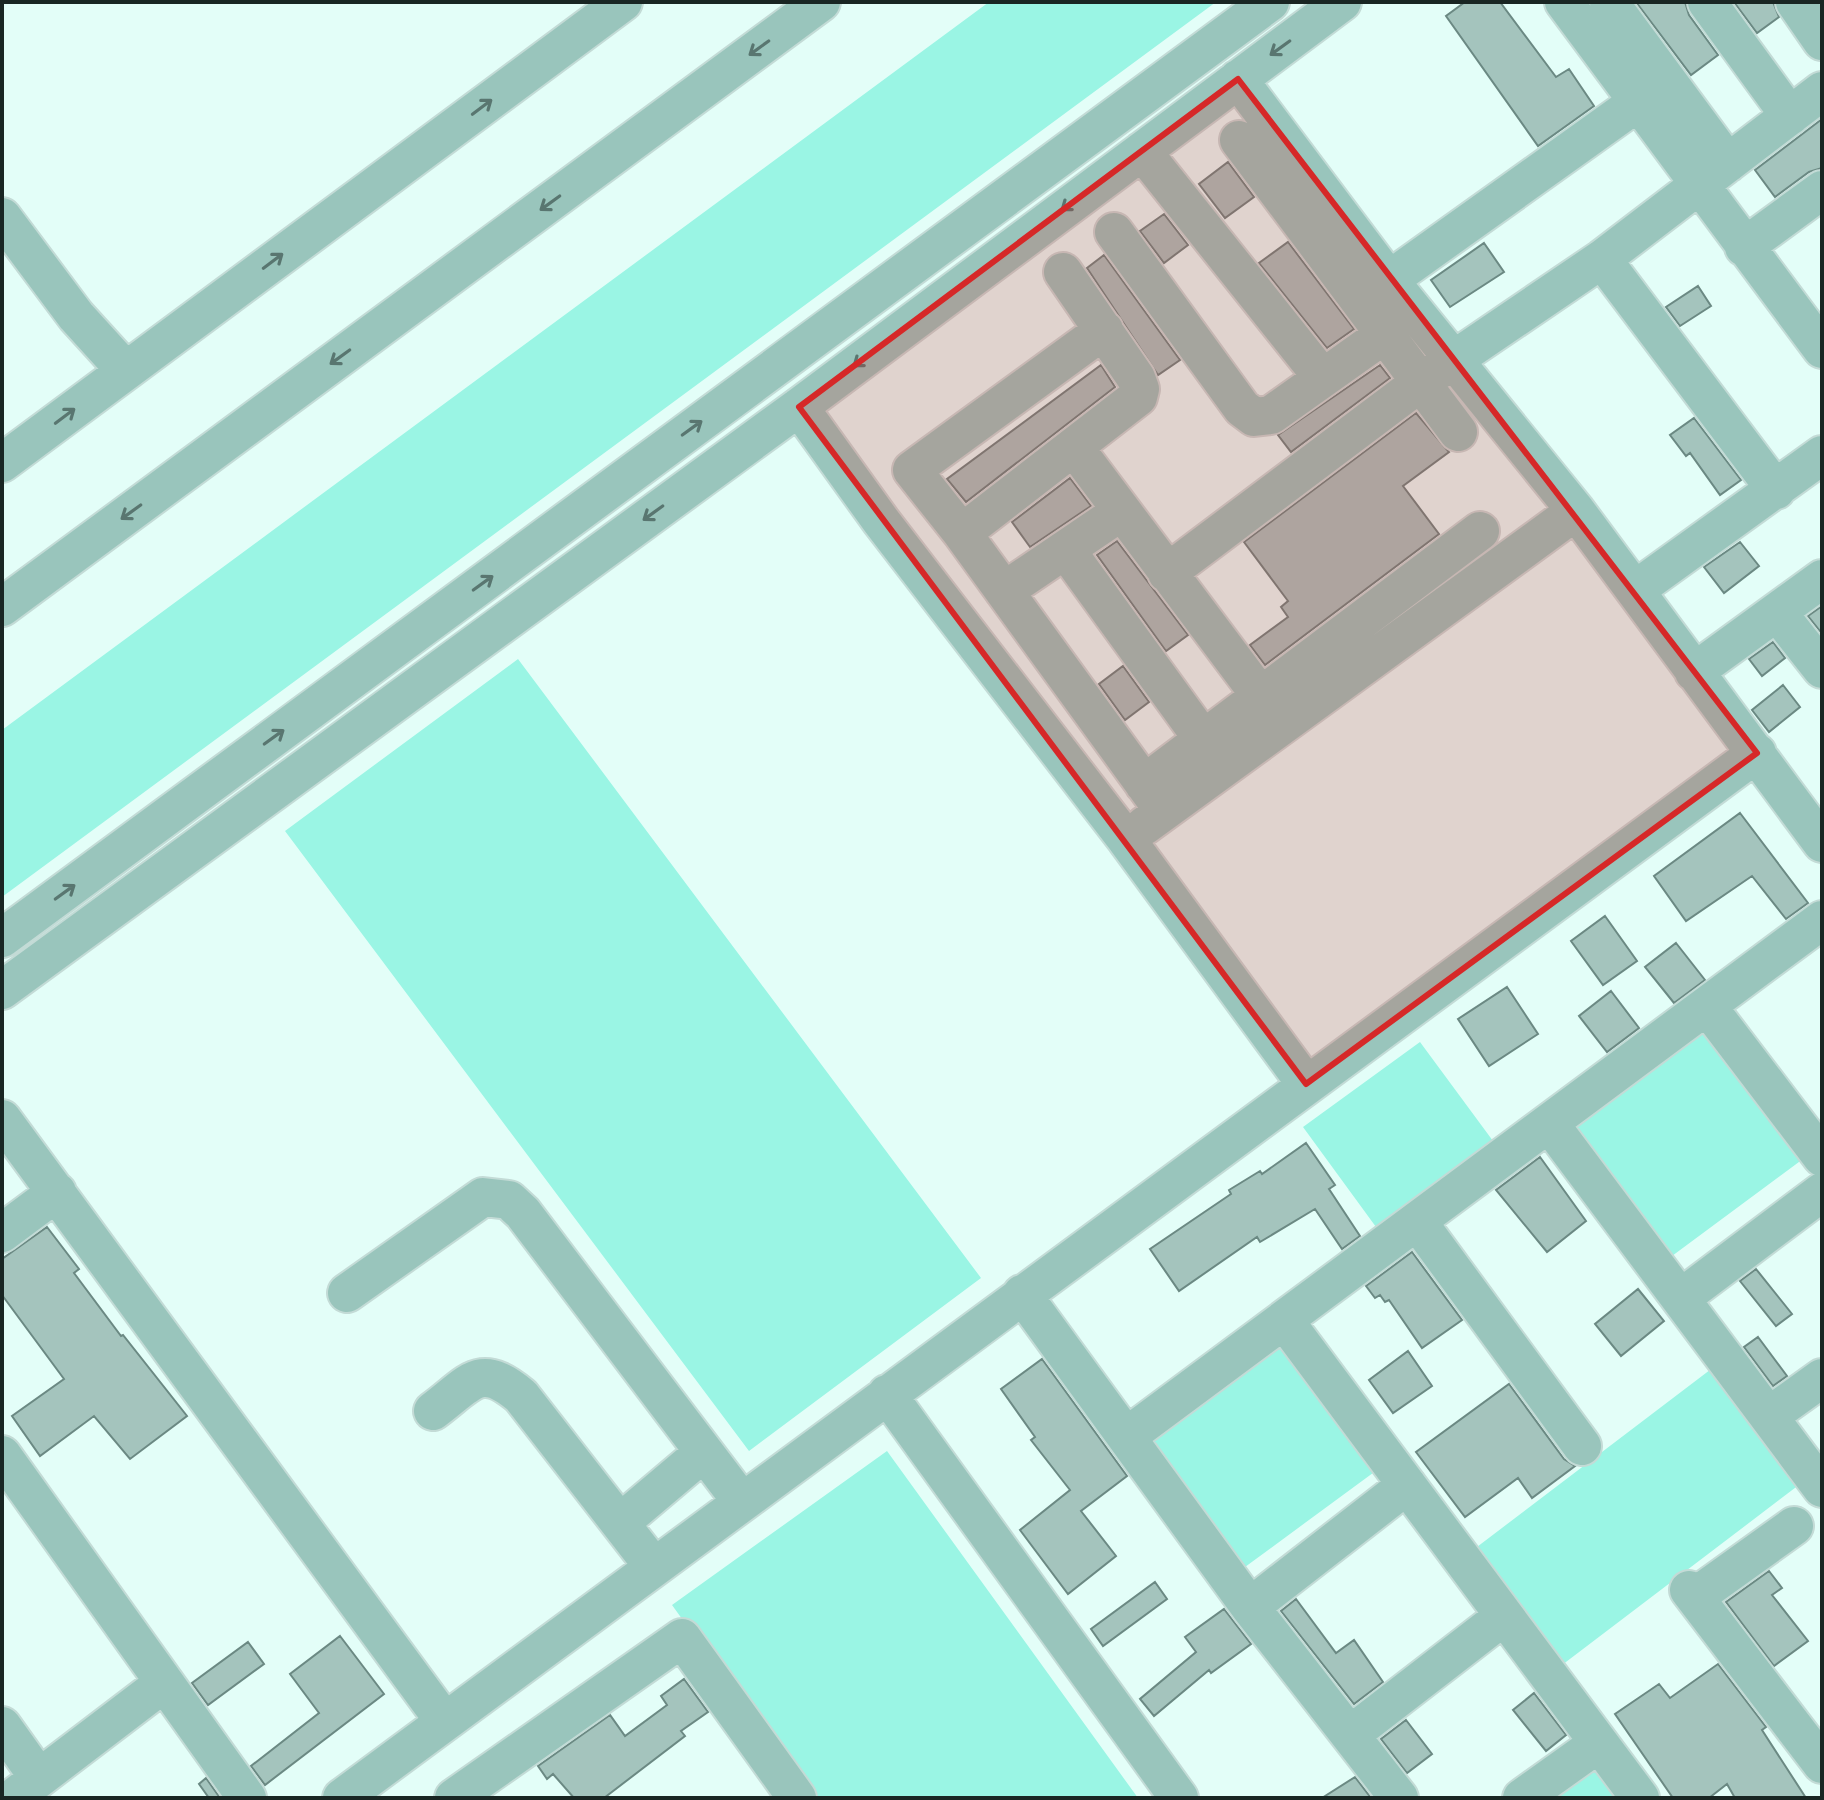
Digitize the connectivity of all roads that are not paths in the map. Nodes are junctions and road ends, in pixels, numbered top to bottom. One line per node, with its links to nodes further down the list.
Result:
1 (623, 2): 29 (street, one-way to 1)
2 (821, 2): 47 (street, one-way to 47)
3 (1270, 2): 58 (street, one-way to 3)
4 (1342, 2): 10 (street, one-way to 10)
5 (1564, 2): 12 (street)
6 (1609, 2): 16 (street)
7 (1707, 2): 13 (street)
8 (1795, 2): 9 (street)
9 (1822, 41)
10 (1238, 79): 15 (street); 24 (street)
11 (1822, 91): 13 (street)
12 (1638, 102): 17 (street); 24 (street)
13 (1790, 116): 16 (street)
14 (1239, 140): 26 (street)
15 (1142, 151): 30 (street); 32 (street, one-way to 32)
16 (1728, 163): 17 (street)
17 (1698, 186): 21 (street); 22 (street)
18 (1822, 190): 21 (street)
19 (2, 217): 29 (street)
20 (1114, 232): 30 (street)
21 (1744, 247): 27 (street)
22 (1602, 259): 28 (street); 37 (street)
23 (1063, 272): 25 (street)
24 (1389, 280): 28 (street)
25 (1104, 330): 34 (street); 41 (street)
26 (1385, 334): 30 (street); 31 (street)
27 (1818, 336)
28 (1457, 359): 31 (street); 39 (street)
29 (126, 371): 36 (street, one-way to 29)
30 (1323, 378)
31 (1421, 382): 33 (street); 43 (street)
32 (799, 407): 55 (street); 59 (street, one-way to 59)
33 (1458, 432)
34 (1074, 447): 38 (street); 41 (street)
35 (1822, 455): 37 (street)
36 (2, 463)
37 (1776, 490): 45 (street)
38 (1122, 511): 42 (street); 43 (street)
39 (1576, 511): 45 (street); 54 (street)
40 (1480, 531): 51 (street)
41 (962, 533): 46 (street)
42 (1066, 550): 46 (street); 52 (street)
43 (1167, 573): 51 (street)
44 (1822, 579): 48 (street)
45 (1635, 590): 50 (street)
46 (1004, 591): 54 (street)
47 (2, 607)
48 (1777, 612): 49 (street); 50 (street)
49 (1822, 669)
50 (1694, 672): 53 (street)
51 (1260, 695): 52 (street)
52 (1203, 739): 54 (street)
53 (1757, 753): 56 (street); 61 (street)
54 (1154, 798): 55 (street)
55 (1126, 839): 61 (street)
56 (1822, 843)
57 (1822, 920): 60 (street)
58 (2, 938)
59 (2, 990)
60 (1707, 1006): 63 (street); 64 (street)
61 (1306, 1084): 70 (street)
62 (2, 1119): 65 (street)
63 (1549, 1123): 67 (street); 71 (street)
64 (1822, 1157)
65 (57, 1192): 68 (street); 90 (street)
66 (1822, 1192): 71 (street)
67 (1417, 1221): 72 (street); 78 (street)
68 (2, 1233)
69 (347, 1293): 79 (street)
70 (1022, 1294): 74 (street); 77 (street)
71 (1681, 1298): 76 (street)
72 (1284, 1320): 77 (street); 81 (street)
73 (1822, 1378): 76 (street)
74 (887, 1394): 83 (street); 100 (street)
75 (433, 1411): 84 (street)
76 (1769, 1416): 82 (street)
77 (1126, 1437): 87 (street)
78 (1582, 1446)
79 (704, 1452): 83 (street); 84 (street)
80 (2, 1455): 89 (street)
81 (1407, 1485): 87 (street); 88 (street)
82 (1822, 1488)
83 (742, 1502): 86 (street)
84 (620, 1523): 86 (street)
85 (1794, 1526): 94 (street)
86 (654, 1567): 90 (street)
87 (1250, 1607): 92 (street)
88 (1504, 1616): 92 (street); 93 (street)
89 (164, 1683): 95 (street); 97 (street)
90 (445, 1722): 98 (street)
91 (2, 1726): 95 (street)
92 (1350, 1735): 101 (street)
93 (1599, 1743): 102 (street); 103 (street)
94 (1822, 1764)
95 (26, 1788)
96 (786, 1794): 99 (street)
97 (247, 1798)
98 (342, 1798)
99 (454, 1798)
100 (1179, 1798)
101 (1399, 1798)
102 (1522, 1798)
103 (1640, 1798)

